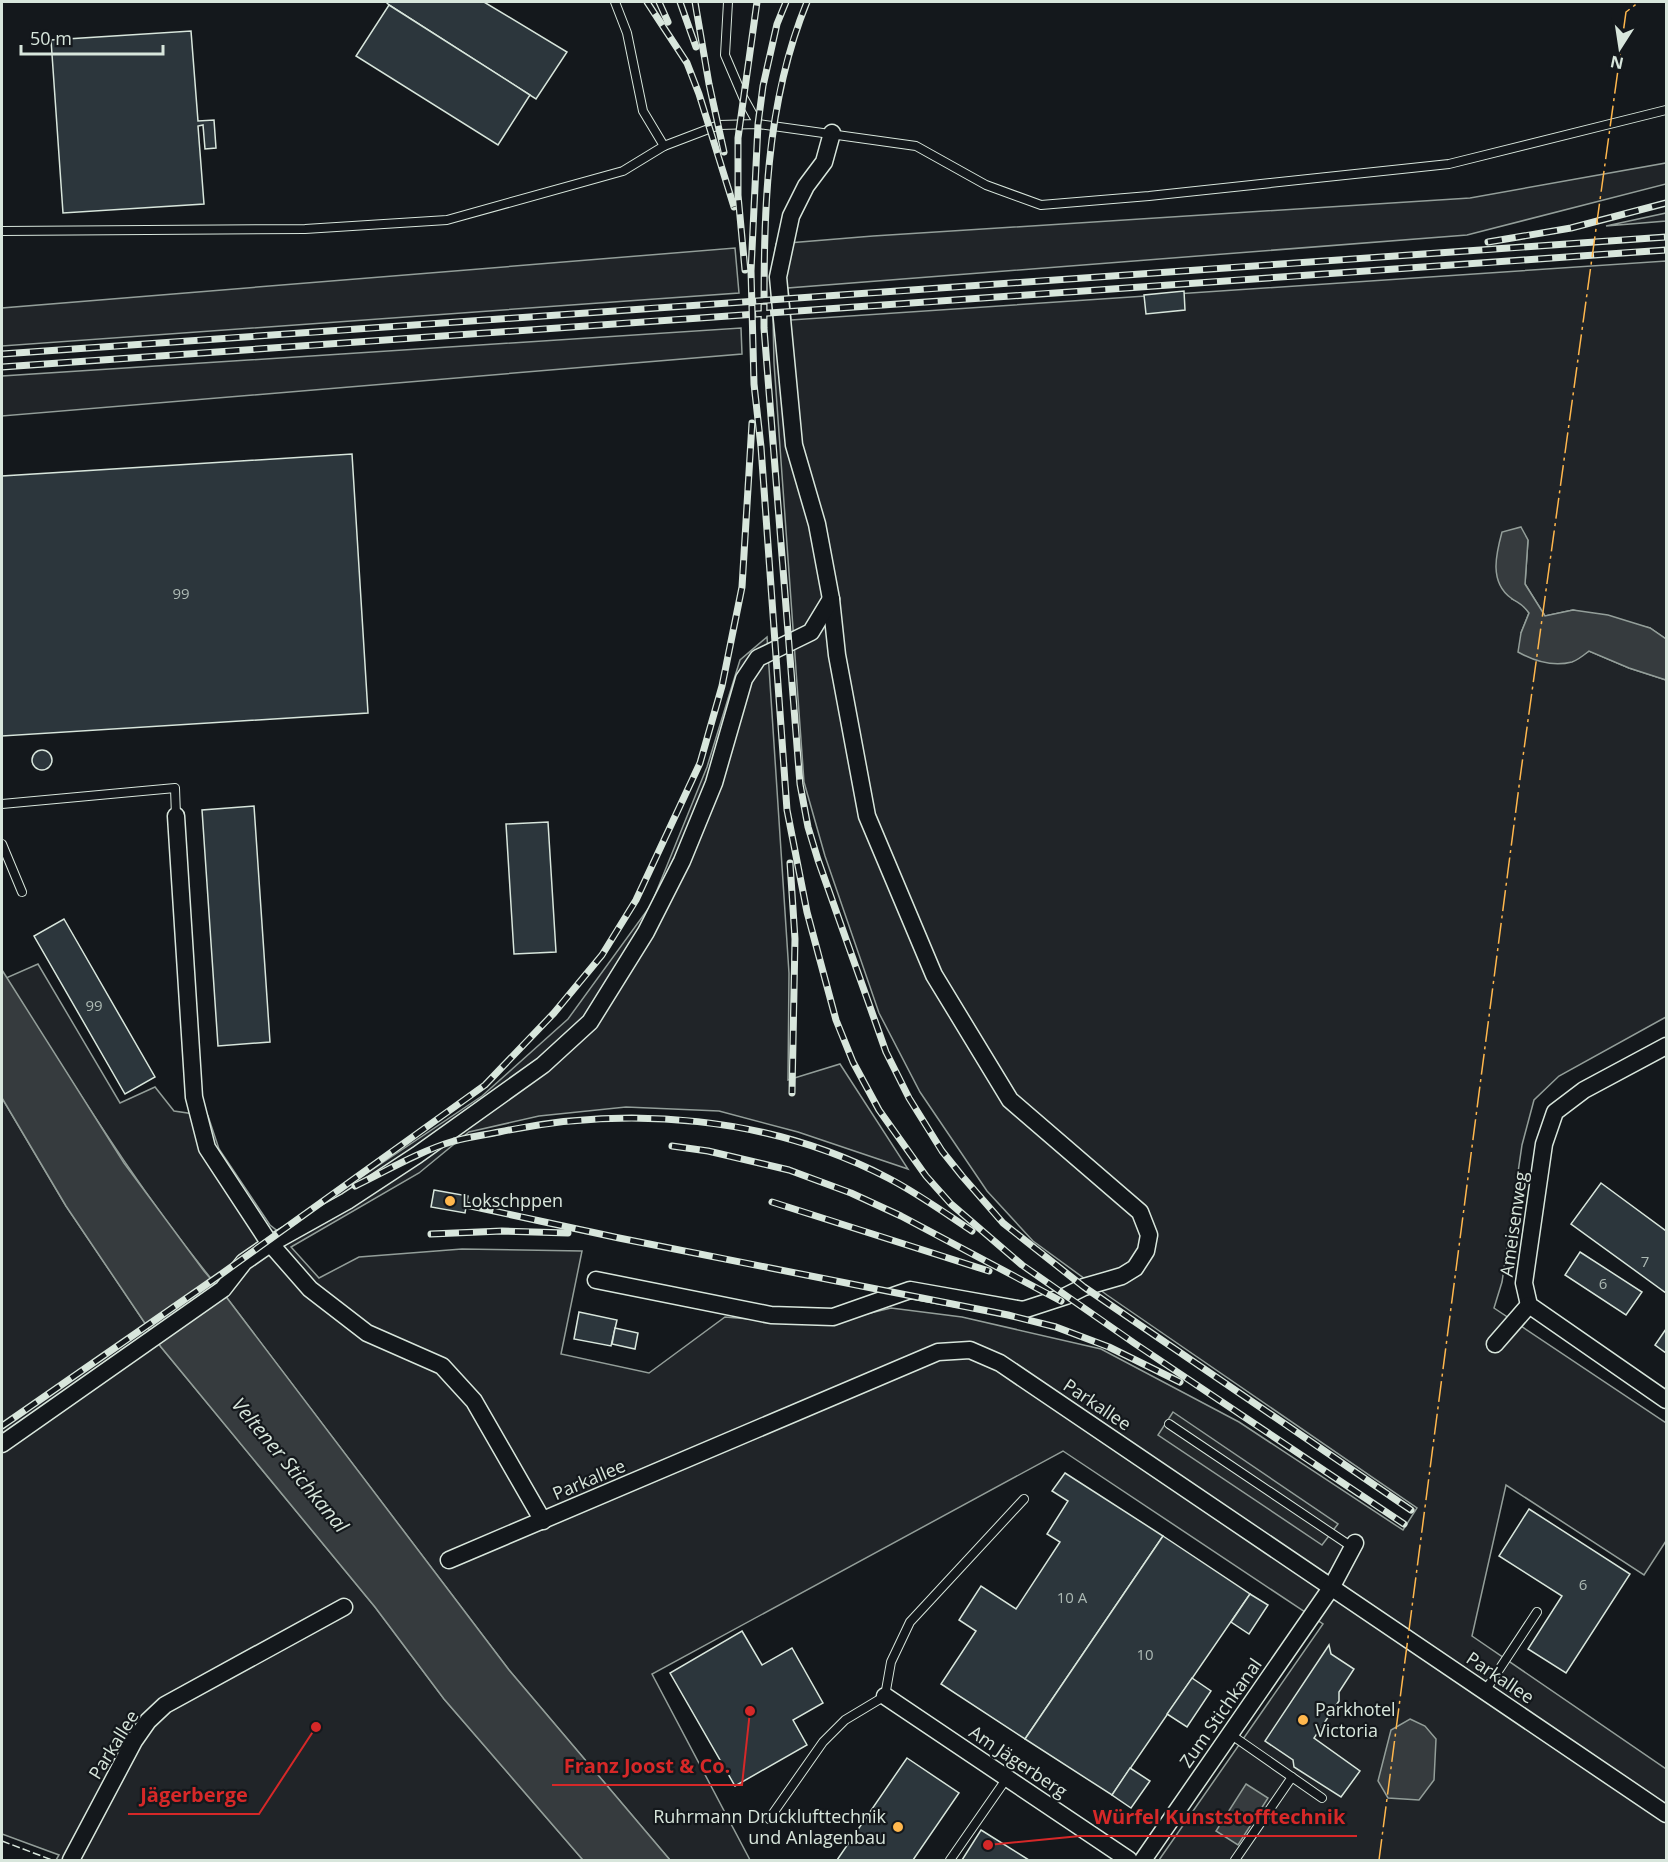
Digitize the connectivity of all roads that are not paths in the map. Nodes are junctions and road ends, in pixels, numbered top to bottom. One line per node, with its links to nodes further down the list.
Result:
1 (615, 2): 6 (lane)
2 (728, 2): 4 (lane)
3 (1666, 110): 5 (lane)
4 (758, 124): 5 (lane); 6 (lane)
5 (832, 133): 8 (street)
6 (664, 146): 7 (lane)
7 (2, 231)
8 (831, 599): 14 (street); 15 (street)
9 (2, 804): 10 (lane)
10 (176, 816): 14 (street)
11 (2, 844): 12 (lane)
12 (22, 892)
13 (1666, 1046): 16 (street, Ameisenweg)
14 (270, 1244): 20 (street); 22 (street)
15 (596, 1280)
16 (1529, 1305): 17 (street); 18 (street)
17 (1495, 1344)
18 (1666, 1400)
19 (1169, 1424): 23 (lane)
20 (2, 1444)
21 (1024, 1499): 29 (lane)
22 (543, 1521): 24 (street, Parkallee); 25 (street, Parkallee)
23 (1353, 1545): 25 (street, Zum Stichkanal)
24 (449, 1560)
25 (1331, 1588): 28 (street, Parkallee); 30 (street, Zum Stichkanal)
26 (344, 1606): 36 (street, Parkallee)
27 (1537, 1612): 28 (lane)
28 (1485, 1691): 34 (street, Parkallee)
29 (885, 1696): 32 (street, Am Jägerberg); 35 (lane)
30 (1230, 1734): 31 (lane); 39 (street, Zum Stichkanal)
31 (1292, 1777): 33 (lane); 40 (lane)
32 (1007, 1778): 37 (lane); 38 (street, Am Jägerberg)
33 (1322, 1798)
34 (1666, 1814)
35 (769, 1819)
36 (71, 1860)
37 (950, 1860)
38 (1129, 1860)
39 (1143, 1860)
40 (1235, 1860)

